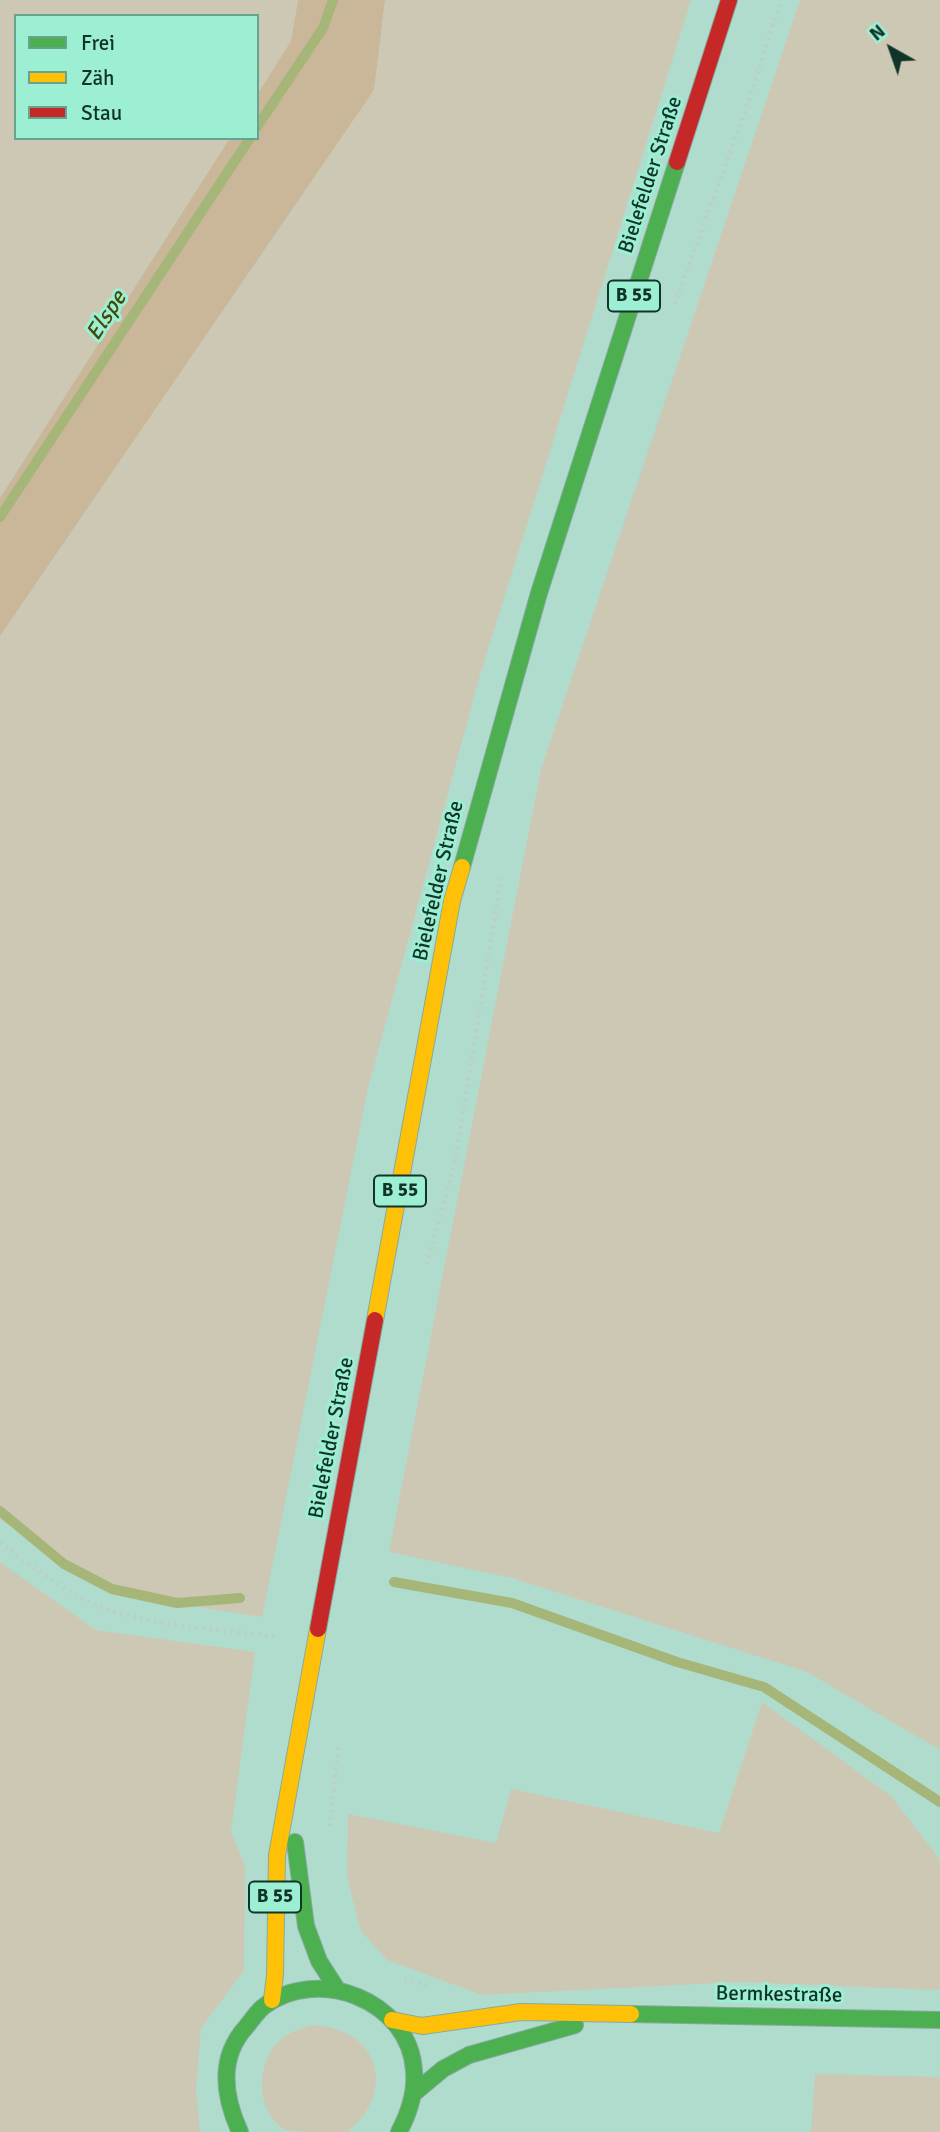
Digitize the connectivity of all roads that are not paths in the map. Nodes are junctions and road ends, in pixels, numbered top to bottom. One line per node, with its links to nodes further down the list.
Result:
1 (729, 0): 2 (main road, Bielefelder Straße / B 55)
2 (288, 1795): 3 (main road, B 55); 4 (main road, B 55)
3 (337, 1989): 4 (main road); 7 (main road)
4 (272, 2000): 9 (main road)
5 (618, 2013): 6 (main road, Bermkestraße); 7 (main road, Bermkestraße); 8 (main road)
6 (940, 2020)
7 (393, 2021): 8 (main road)
8 (413, 2094): 10 (main road)
9 (240, 2132)
10 (400, 2132)

